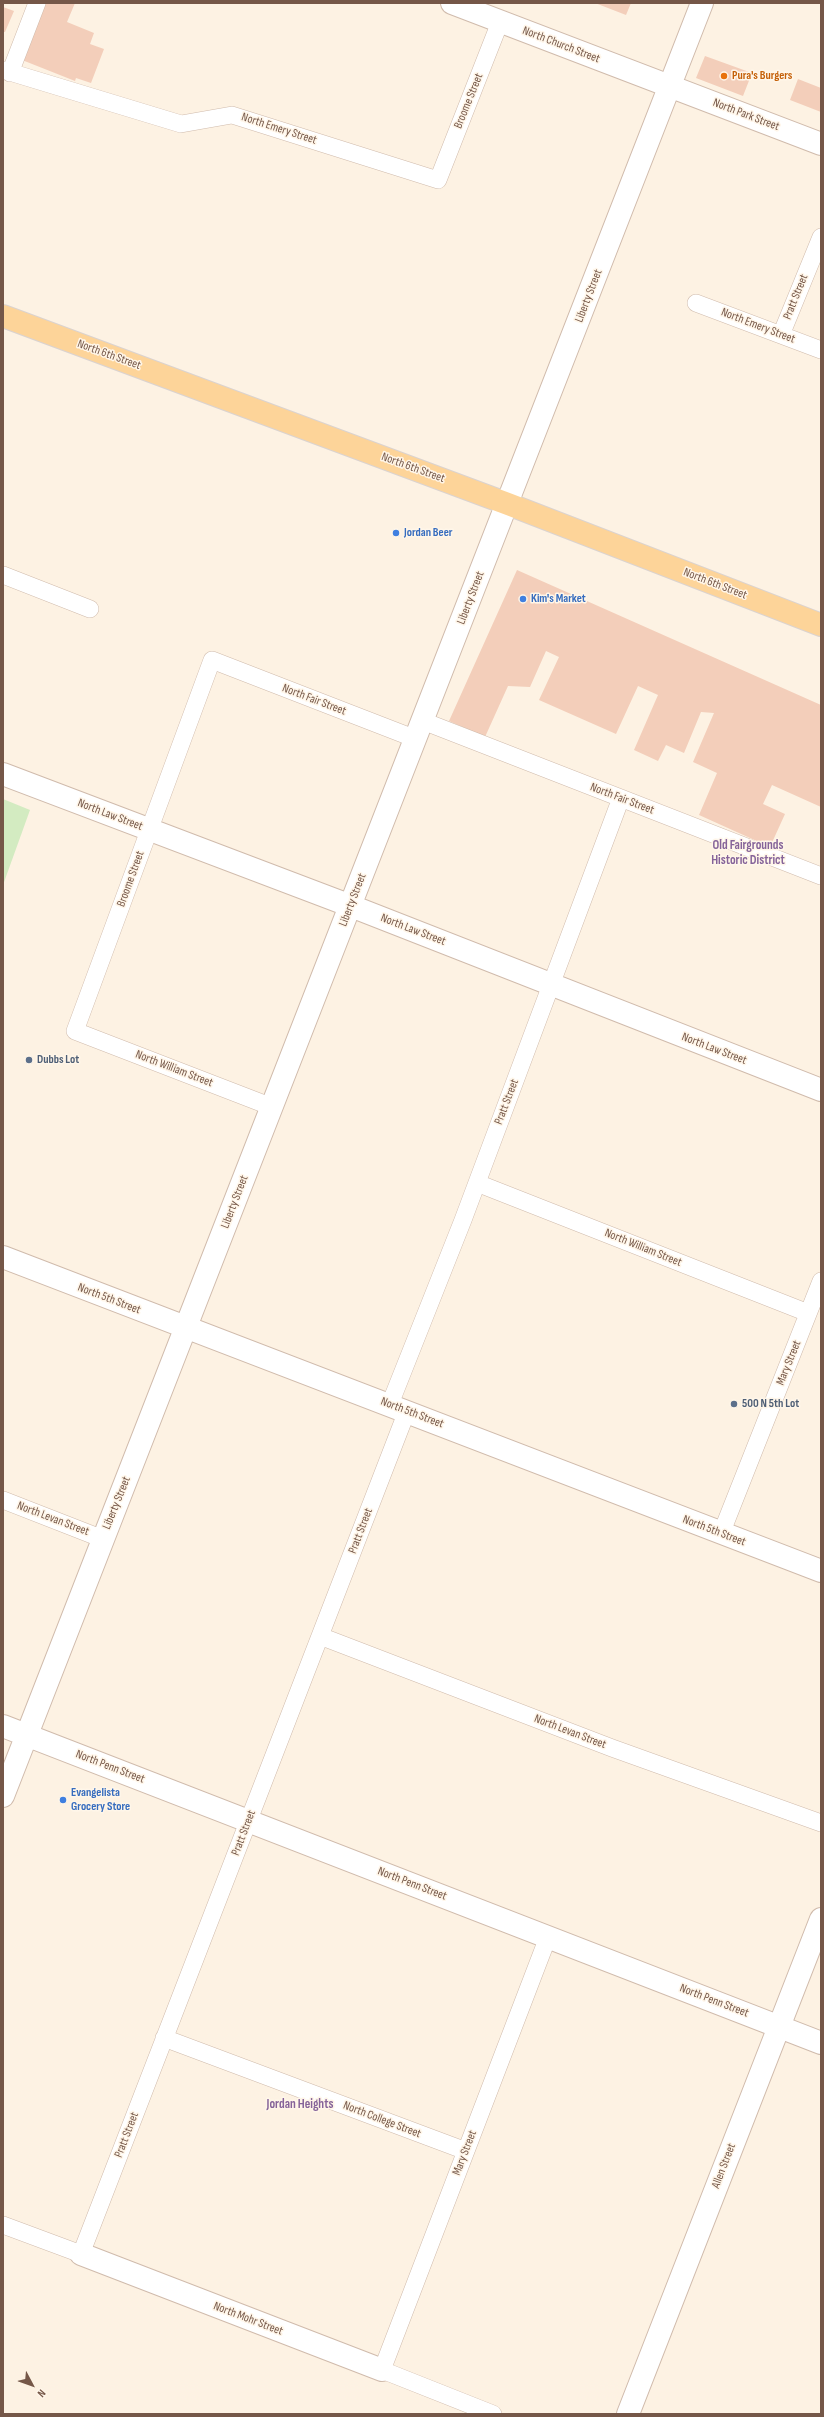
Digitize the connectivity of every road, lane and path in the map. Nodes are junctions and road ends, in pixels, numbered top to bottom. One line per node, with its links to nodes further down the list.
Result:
1 (37, 3): 5 (lane)
2 (452, 3): 4 (street, North Church Street)
3 (702, 3): 6 (street, Liberty Street)
4 (500, 22): 6 (street, North Church Street); 8 (lane, Broome Street)
5 (7, 71): 8 (lane, North Emery Street)
6 (671, 87): 7 (street, North Park Street); 14 (street, Liberty Street)
7 (821, 144)
8 (438, 180)
9 (821, 238): 12 (lane, Pratt Street)
10 (696, 303): 12 (lane, North Emery Street)
11 (3, 316): 14 (main road, North 6th Street)
12 (781, 335): 13 (lane, North Emery Street)
13 (821, 350)
14 (508, 504): 17 (main road, North 6th Street); 19 (street, Liberty Street)
15 (3, 575): 16 (lane)
16 (90, 609)
17 (821, 625)
18 (212, 660): 19 (lane, North Fair Street); 22 (lane, Broome Street)
19 (419, 730): 21 (lane, North Fair Street); 24 (street, Liberty Street)
20 (3, 774): 22 (street, North Law Street)
21 (621, 798): 23 (lane, North Fair Street); 25 (lane, Pratt Street)
22 (150, 830): 24 (street, North Law Street); 26 (lane, Broome Street)
23 (821, 876)
24 (351, 906): 25 (street, North Law Street); 28 (street, Liberty Street)
25 (551, 984): 27 (street, North Law Street); 29 (lane, Pratt Street)
26 (76, 1031): 28 (lane, North William Street)
27 (821, 1090)
28 (272, 1107): 33 (street, Liberty Street)
29 (477, 1183): 32 (lane, North William Street); 34 (lane, Pratt Street)
30 (3, 1257): 33 (street, North 5th Street)
31 (821, 1281): 32 (lane, Mary Street)
32 (808, 1314): 36 (lane, Mary Street)
33 (186, 1329): 34 (street, North 5th Street); 37 (street, Liberty Street)
34 (399, 1408): 36 (street, North 5th Street); 39 (lane, Pratt Street)
35 (3, 1500): 37 (lane, North Levan Street)
36 (721, 1534): 38 (street, North 5th Street)
37 (103, 1539): 41 (street, Liberty Street)
38 (821, 1571)
39 (320, 1636): 43 (lane, Pratt Street); 44 (lane, North Levan Street)
40 (3, 1726): 41 (street, North Penn Street)
41 (27, 1735): 42 (street, Liberty Street); 43 (street, North Penn Street)
42 (3, 1796)
43 (248, 1820): 46 (street, North Penn Street); 48 (lane, Pratt Street)
44 (821, 1823)
45 (821, 1919): 47 (street, Allen Street)
46 (548, 1937): 47 (street, North Penn Street); 50 (lane, Mary Street)
47 (779, 2026): 49 (street, North Penn Street); 55 (street, Allen Street)
48 (164, 2038): 50 (lane, North College Street); 52 (lane, Pratt Street)
49 (821, 2042)
50 (466, 2151): 53 (lane, Mary Street)
51 (3, 2225): 52 (lane, North Mohr Street)
52 (81, 2254): 53 (street, North Mohr Street)
53 (382, 2370): 54 (lane, North Mohr Street)
54 (493, 2414)
55 (628, 2414)

